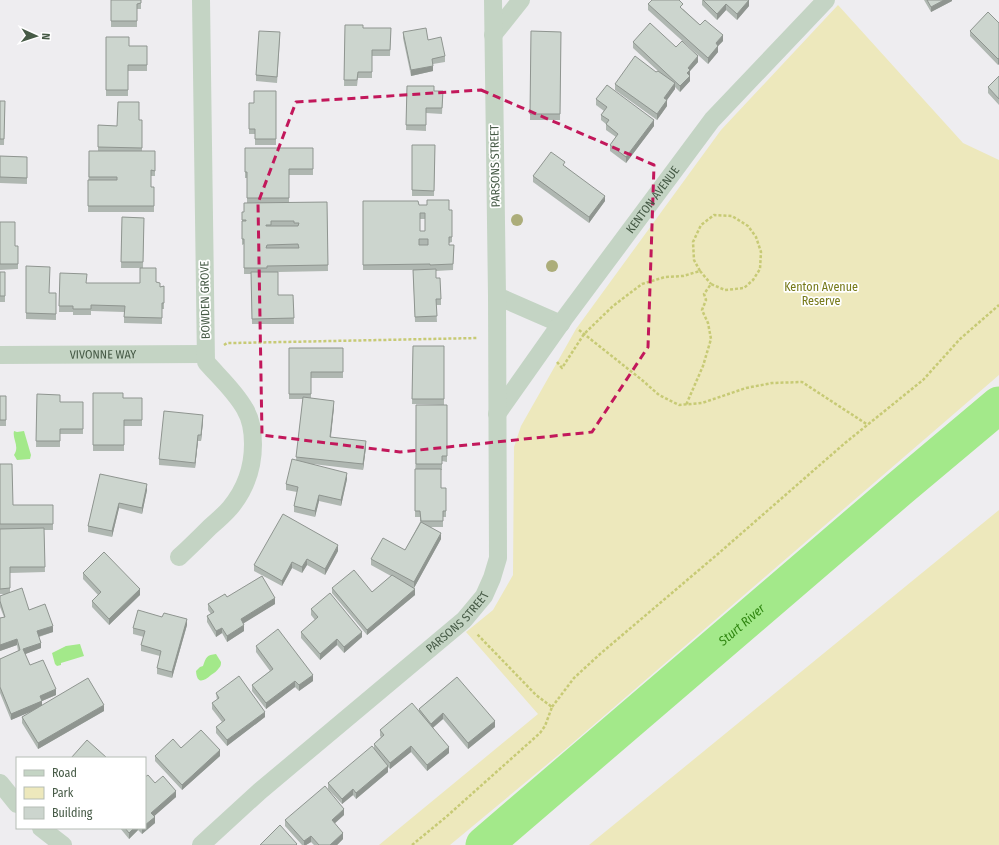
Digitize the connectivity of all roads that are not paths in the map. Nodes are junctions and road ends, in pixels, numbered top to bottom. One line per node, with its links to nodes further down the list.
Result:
1 (201, 0): 8 (street, BOWDEN GROVE)
2 (493, 0): 5 (street, PARSONS STREET)
3 (521, 0): 5 (street)
4 (826, 0): 7 (street, KENTON AVENUE)
5 (493, 35): 6 (street, PARSONS STREET)
6 (497, 296): 7 (street); 10 (street, PARSONS STREET)
7 (563, 321): 10 (street, KENTON AVENUE)
8 (206, 354): 9 (street, VIVONNE WAY); 11 (street, BOWDEN GROVE)
9 (0, 355)
10 (497, 414): 16 (street, PARSONS STREET)
11 (179, 557)
12 (0, 782): 13 (street)
13 (16, 803)
14 (42, 829): 15 (street)
15 (63, 845)
16 (201, 845)

